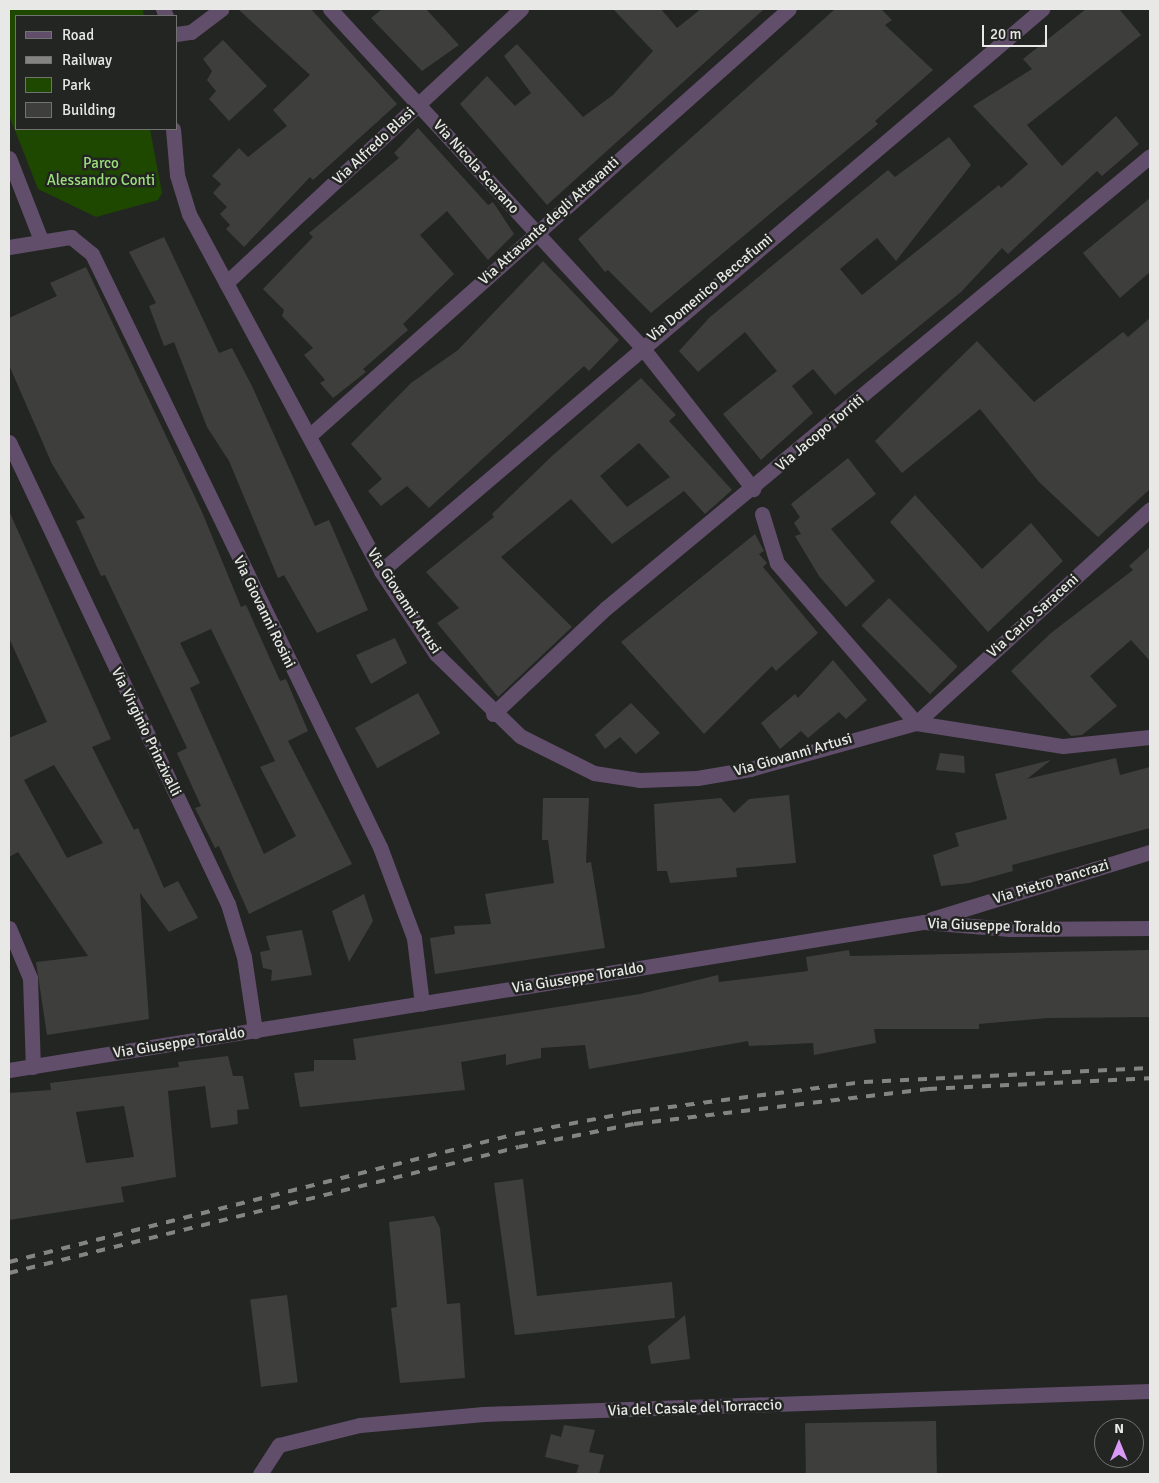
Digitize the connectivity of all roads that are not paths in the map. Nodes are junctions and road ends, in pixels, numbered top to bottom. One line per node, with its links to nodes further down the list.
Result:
1 (221, 9): 6 (street)
2 (330, 9): 7 (street, Via Nicola Scarano)
3 (521, 9): 7 (street, Via Alfredo Blasi)
4 (790, 9): 11 (street, Via Attavante degli Attavanti)
5 (1042, 9): 15 (street, Via Domenico Beccafumi)
6 (178, 34)
7 (419, 104): 11 (street, Via Nicola Scarano); 14 (street, Via Alfredo Blasi)
8 (173, 130): 14 (street, Via Giovanni Artusi)
9 (1150, 156): 18 (street, Via Jacopo Torriti)
10 (9, 158): 12 (street)
11 (534, 233): 15 (street, Via Nicola Scarano); 16 (street, Via Attavante degli Attavanti)
12 (41, 240): 13 (street); 29 (street, Via Giovanni Rosini)
13 (9, 246)
14 (226, 283): 16 (street, Via Giovanni Artusi)
15 (641, 346): 18 (street, Via Nicola Scarano); 21 (street, Via Domenico Beccafumi)
16 (309, 436): 21 (street, Via Giovanni Artusi)
17 (9, 442): 30 (street, Via Virginio Prinzivalli)
18 (753, 489): 22 (street, Via Jacopo Torriti)
19 (1150, 509): 23 (street, Via Carlo Saraceni)
20 (762, 514): 23 (street)
21 (381, 571): 22 (street, Via Giovanni Artusi)
22 (493, 714): 23 (street, Via Giovanni Artusi)
23 (916, 723): 24 (street, Via Giovanni Artusi)
24 (1150, 737)
25 (1150, 852): 26 (street, Via Pietro Pancrazi)
26 (924, 922): 28 (street, Via Giuseppe Toraldo); 29 (street, Via Giuseppe Toraldo)
27 (9, 928): 31 (street)
28 (1150, 928)
29 (422, 1004): 30 (street, Via Giuseppe Toraldo)
30 (255, 1031): 31 (street, Via Giuseppe Toraldo)
31 (33, 1067): 32 (street, Via Giuseppe Toraldo)
32 (9, 1070)
33 (1150, 1391): 34 (street, Via del Casale del Torraccio)
34 (260, 1474)

